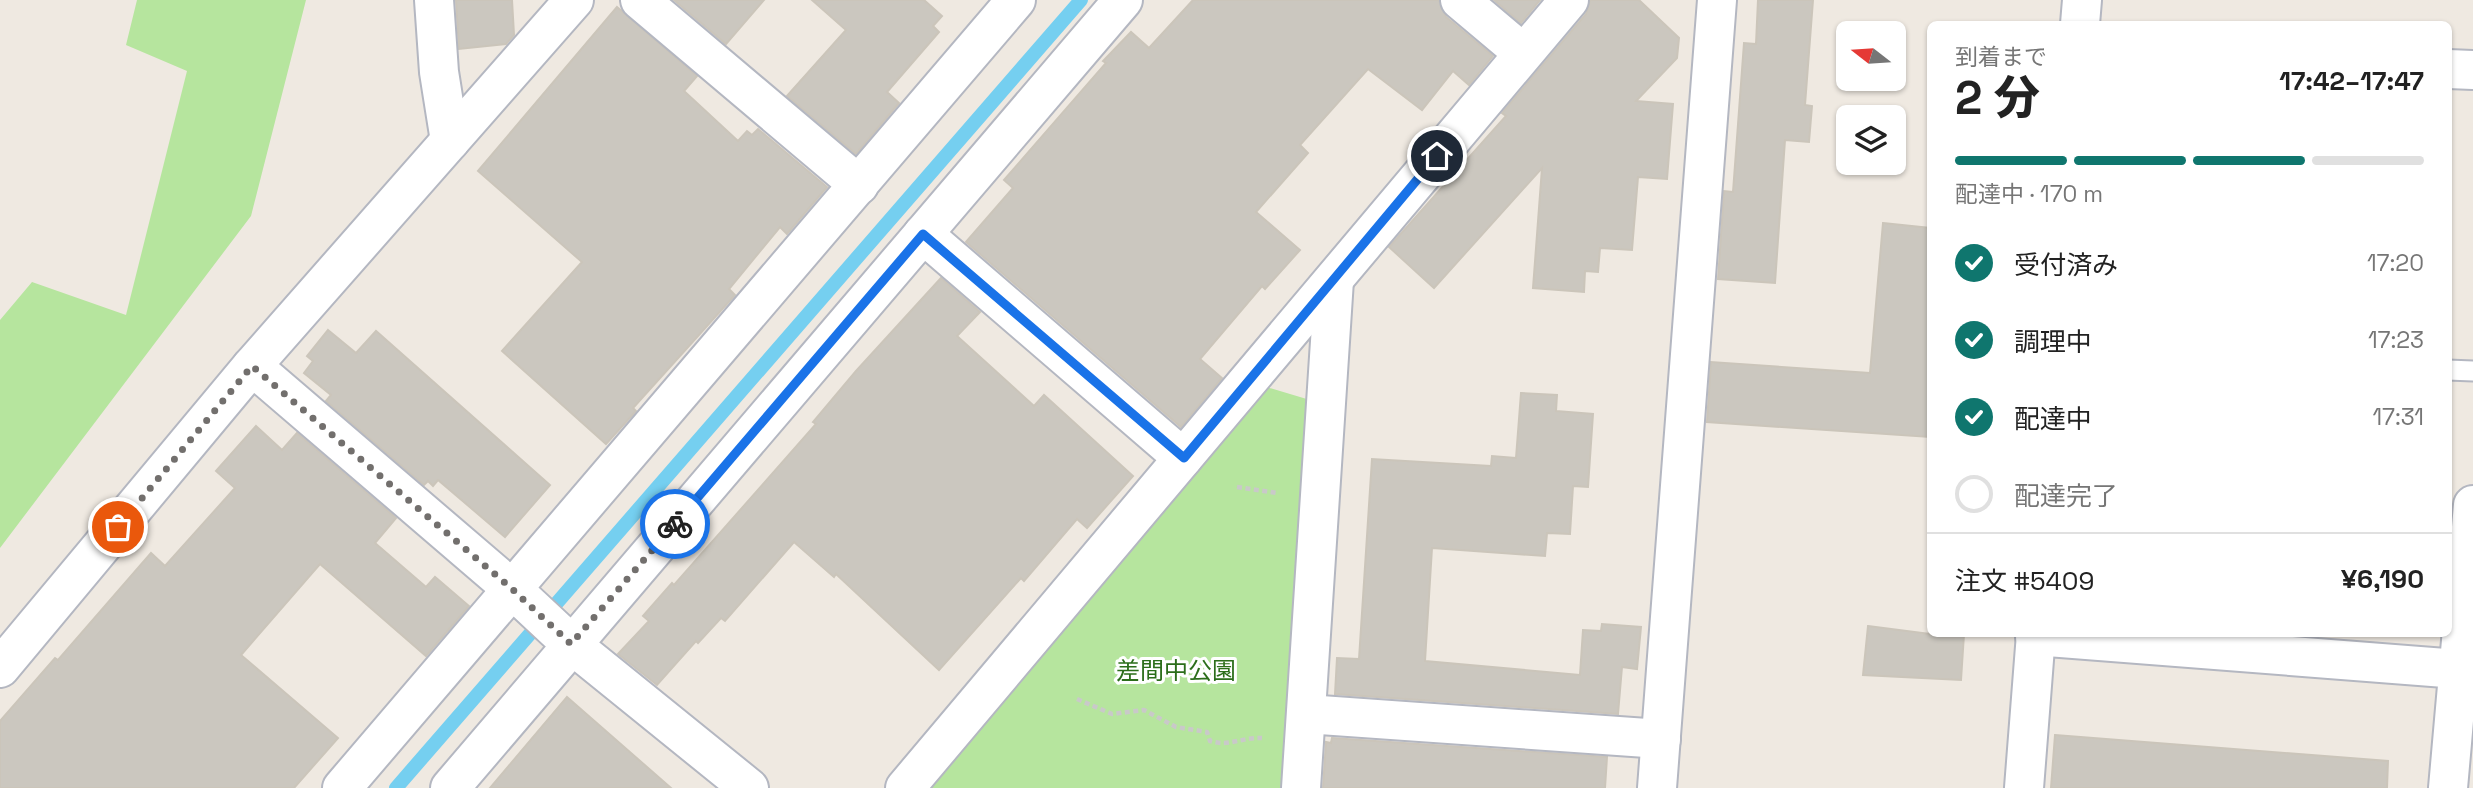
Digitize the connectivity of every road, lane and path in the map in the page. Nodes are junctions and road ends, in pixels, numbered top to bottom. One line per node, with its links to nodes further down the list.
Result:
1 (434, 0): 14 (street)
2 (574, 0): 14 (street)
3 (640, 0): 15 (street)
4 (1016, 0): 15 (street)
5 (1123, 0): 16 (street)
6 (1460, 0): 11 (street)
7 (1569, 0): 11 (street)
8 (1717, 0): 31 (street)
9 (2082, 0): 10 (street)
10 (2080, 21)
11 (1523, 52): 17 (street)
12 (2452, 69): 13 (street)
13 (2473, 70)
14 (450, 141): 18 (street)
15 (859, 186): 23 (street)
16 (923, 234): 21 (street); 26 (street)
17 (1335, 279): 21 (street); 30 (street)
18 (252, 366): 23 (street); 27 (street)
19 (2452, 370): 20 (lane)
20 (2473, 372)
21 (1184, 458): 35 (street)
22 (2473, 505): 28 (street)
23 (511, 588): 26 (street); 32 (street)
24 (2036, 637): 38 (street)
25 (2061, 637): 28 (street)
26 (571, 644): 33 (street); 34 (street)
27 (0, 668)
28 (2458, 669): 39 (street)
29 (1077, 699): 30 (path)
30 (1305, 729): 31 (street); 36 (street)
31 (1661, 739): 37 (street)
32 (342, 788)
33 (450, 788)
34 (749, 788)
35 (905, 788)
36 (1301, 788)
37 (1657, 788)
38 (2024, 788)
39 (2448, 788)

